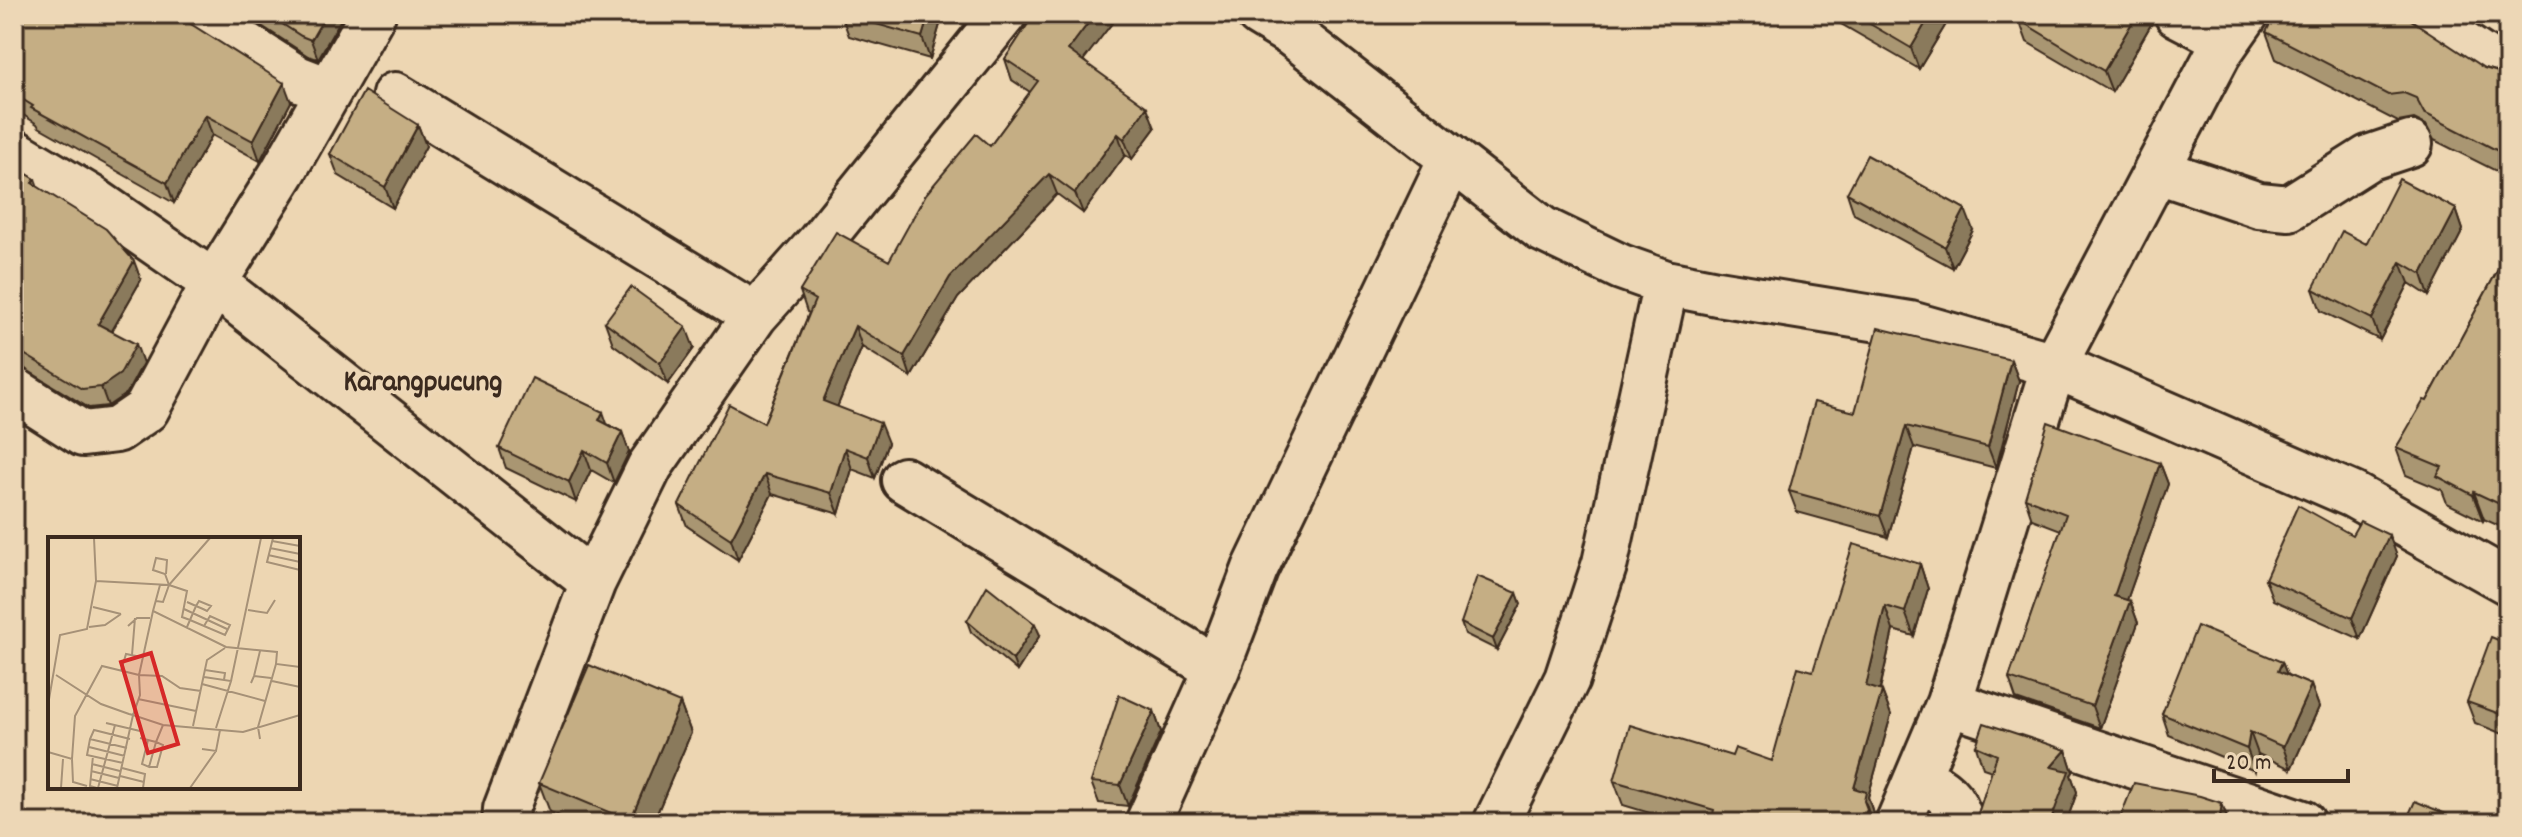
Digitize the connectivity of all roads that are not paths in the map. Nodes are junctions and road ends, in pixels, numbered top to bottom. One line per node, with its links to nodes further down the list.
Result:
1 (197, 14): 9 (street)
2 (373, 14): 9 (street)
3 (1004, 14): 17 (street)
4 (1259, 14): 13 (street)
5 (2177, 14): 7 (street)
6 (2417, 14): 8 (street)
7 (2236, 27): 14 (street)
8 (2508, 74)
9 (328, 90): 15 (street)
10 (395, 95): 17 (street)
11 (2410, 144): 14 (street)
12 (14, 152): 15 (street)
13 (1451, 160): 16 (street); 23 (street)
14 (2158, 171): 18 (street)
15 (214, 283): 19 (street); 22 (street)
16 (1666, 283): 18 (street); 28 (street)
17 (755, 315): 22 (street)
18 (2054, 365): 21 (street); 24 (street)
19 (14, 390)
20 (904, 480): 23 (street)
21 (2505, 572)
22 (593, 582): 26 (street)
23 (1217, 669): 27 (street)
24 (1949, 703): 25 (street); 31 (street)
25 (1918, 777): 29 (street); 30 (street)
26 (505, 823)
27 (1148, 823)
28 (1496, 823)
29 (1898, 823)
30 (1961, 823)
31 (2303, 823)

